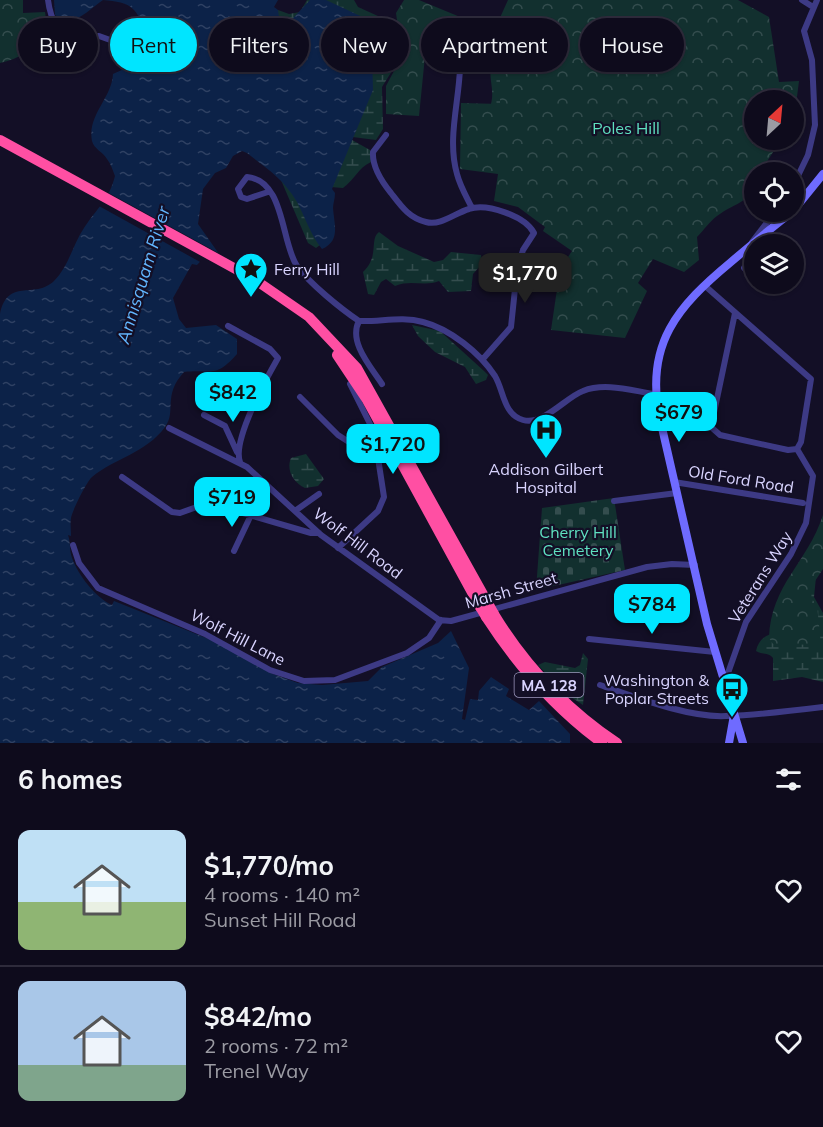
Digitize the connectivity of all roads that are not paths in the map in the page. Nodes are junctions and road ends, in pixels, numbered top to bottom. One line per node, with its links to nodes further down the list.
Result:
1 (48, 0): 4 (street)
2 (802, 0): 3 (street)
3 (815, 3): 9 (street)
4 (110, 40)
5 (460, 72): 14 (street)
6 (386, 135): 14 (street)
7 (0, 140): 11 (highway, MA 128)
8 (0, 147): 11 (highway, MA 128)
9 (804, 163)
10 (823, 174): 13 (main road)
11 (70, 182): 46 (highway, MA 128)
12 (268, 192): 12 (street); 20 (street)
13 (804, 197)
14 (471, 208): 22 (street)
15 (781, 222): 16 (main road)
16 (769, 234)
17 (744, 256): 18 (main road)
18 (704, 285): 19 (street); 25 (main road)
19 (735, 313): 29 (street); 29 (street)
20 (359, 321): 22 (street); 24 (street)
21 (228, 326): 30 (street)
22 (482, 360): 25 (street)
23 (350, 384): 31 (street)
24 (382, 384)
25 (655, 394): 34 (main road)
26 (300, 397): 31 (street)
27 (204, 415): 30 (street)
28 (169, 428): 32 (street, Wolf Hill Road)
29 (797, 449): 50 (street, Veterans Way)
30 (237, 452): 32 (street)
31 (377, 460): 43 (street)
32 (240, 463): 39 (street, Wolf Hill Road)
33 (122, 477): 40 (street)
34 (674, 482): 35 (main road); 38 (street, Old Ford Road)
35 (677, 493): 37 (street); 45 (main road)
36 (319, 494): 39 (street)
37 (614, 501)
38 (802, 503)
39 (295, 511): 41 (street, Wolf Hill Road)
40 (251, 515): 41 (street); 44 (street)
41 (319, 533): 43 (street, Wolf Hill Road)
42 (73, 545): 47 (street, Wolf Hill Lane)
43 (338, 548): 47 (street, Wolf Hill Road)
44 (234, 551)
45 (695, 565): 47 (street, Marsh Street); 49 (main road)
46 (487, 611): 54 (highway, MA 128); 55 (highway, MA 128)
47 (441, 620)
48 (589, 639): 49 (street)
49 (715, 652): 50 (main road)
50 (723, 679): 53 (main road)
51 (600, 685): 53 (street)
52 (823, 707): 53 (street)
53 (734, 715): 56 (main road); 57 (main road)
54 (602, 743)
55 (616, 743)
56 (729, 743)
57 (743, 743)

